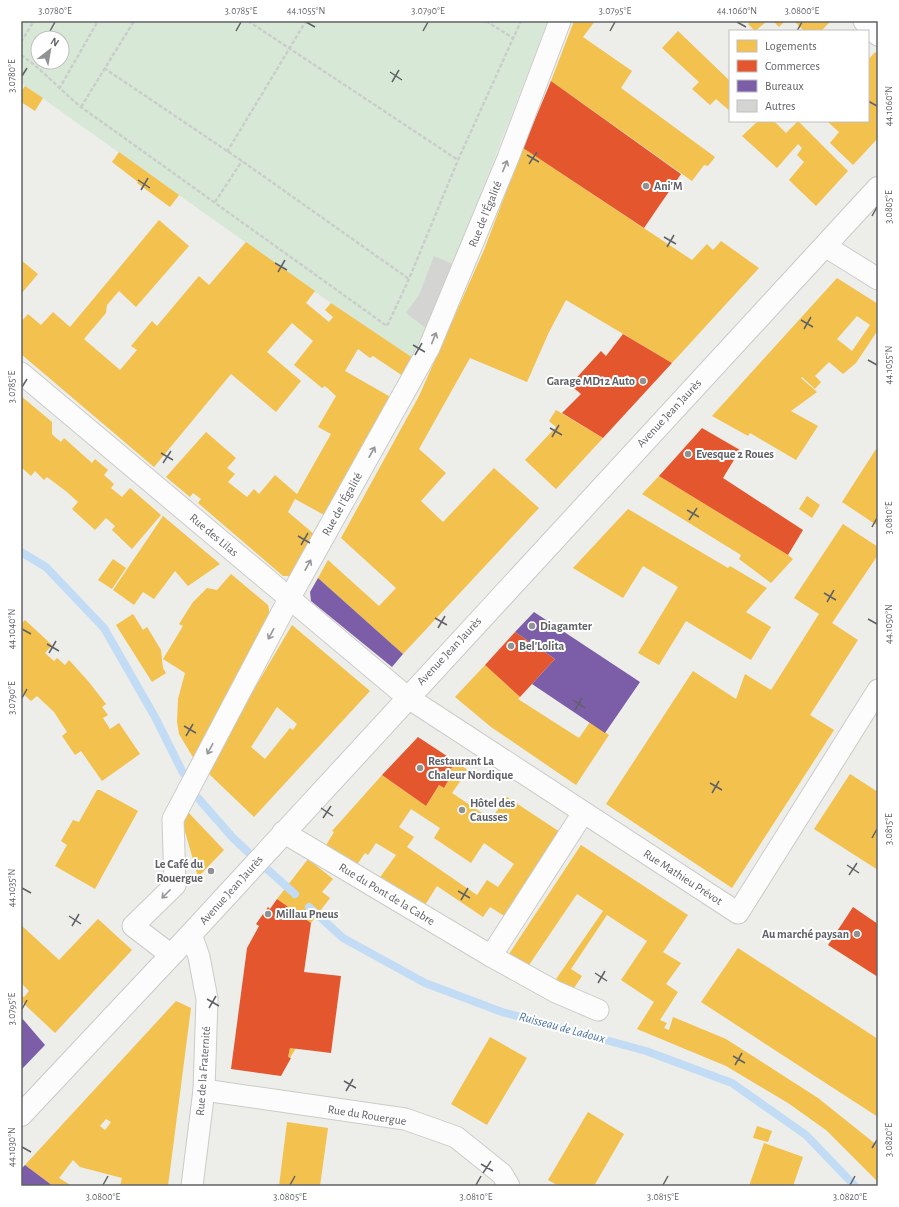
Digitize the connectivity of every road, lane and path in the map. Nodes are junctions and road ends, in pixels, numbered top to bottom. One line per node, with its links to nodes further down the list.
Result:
1 (34, 21): 12 (path)
2 (98, 21): 16 (path)
3 (134, 21): 15 (path)
4 (248, 21): 13 (path)
5 (306, 21): 13 (path)
6 (486, 21): 11 (path)
7 (521, 21): 11 (path)
8 (560, 21): 27 (street, Rue de l'Égalité, one-way to 8)
9 (864, 21): 10 (street)
10 (878, 35)
11 (513, 38): 19 (path)
12 (21, 42)
13 (288, 48): 18 (path); 19 (path)
14 (21, 55): 16 (path)
15 (104, 68): 17 (path); 18 (path)
16 (59, 89): 17 (path)
17 (81, 107): 22 (path)
18 (227, 152): 20 (path)
19 (458, 160): 24 (path)
20 (242, 161): 22 (path); 24 (path)
21 (878, 188): 23 (main road, Avenue Jean Jaurès)
22 (214, 202): 24 (path)
23 (825, 246): 25 (street); 29 (main road, Avenue Jean Jaurès)
24 (409, 279)
25 (878, 279)
26 (21, 373): 27 (street, Rue des Lilas)
27 (289, 599): 29 (street, Rue des Lilas); 33 (street, Rue de l'Égalité, one-way to 33)
28 (878, 690): 30 (street, Rue Mathieu Prévot)
29 (408, 697): 30 (street, Rue Mathieu Prévot); 31 (main road, Avenue Jean Jaurès)
30 (584, 813): 34 (street)
31 (283, 832): 32 (main road, Avenue Jean Jaurès); 34 (street, Rue du Pont de la Cabre)
32 (191, 934): 33 (main road, Avenue Jean Jaurès); 36 (street, Rue de la Fraternité)
33 (171, 955): 37 (main road, Avenue Jean Jaurès)
34 (491, 956): 35 (street, Rue du Pont de la Cabre)
35 (598, 1010)
36 (204, 1090): 38 (street, Rue de la Fraternité); 39 (street, Rue du Rouergue)
37 (21, 1115)
38 (192, 1186)
39 (508, 1186)

